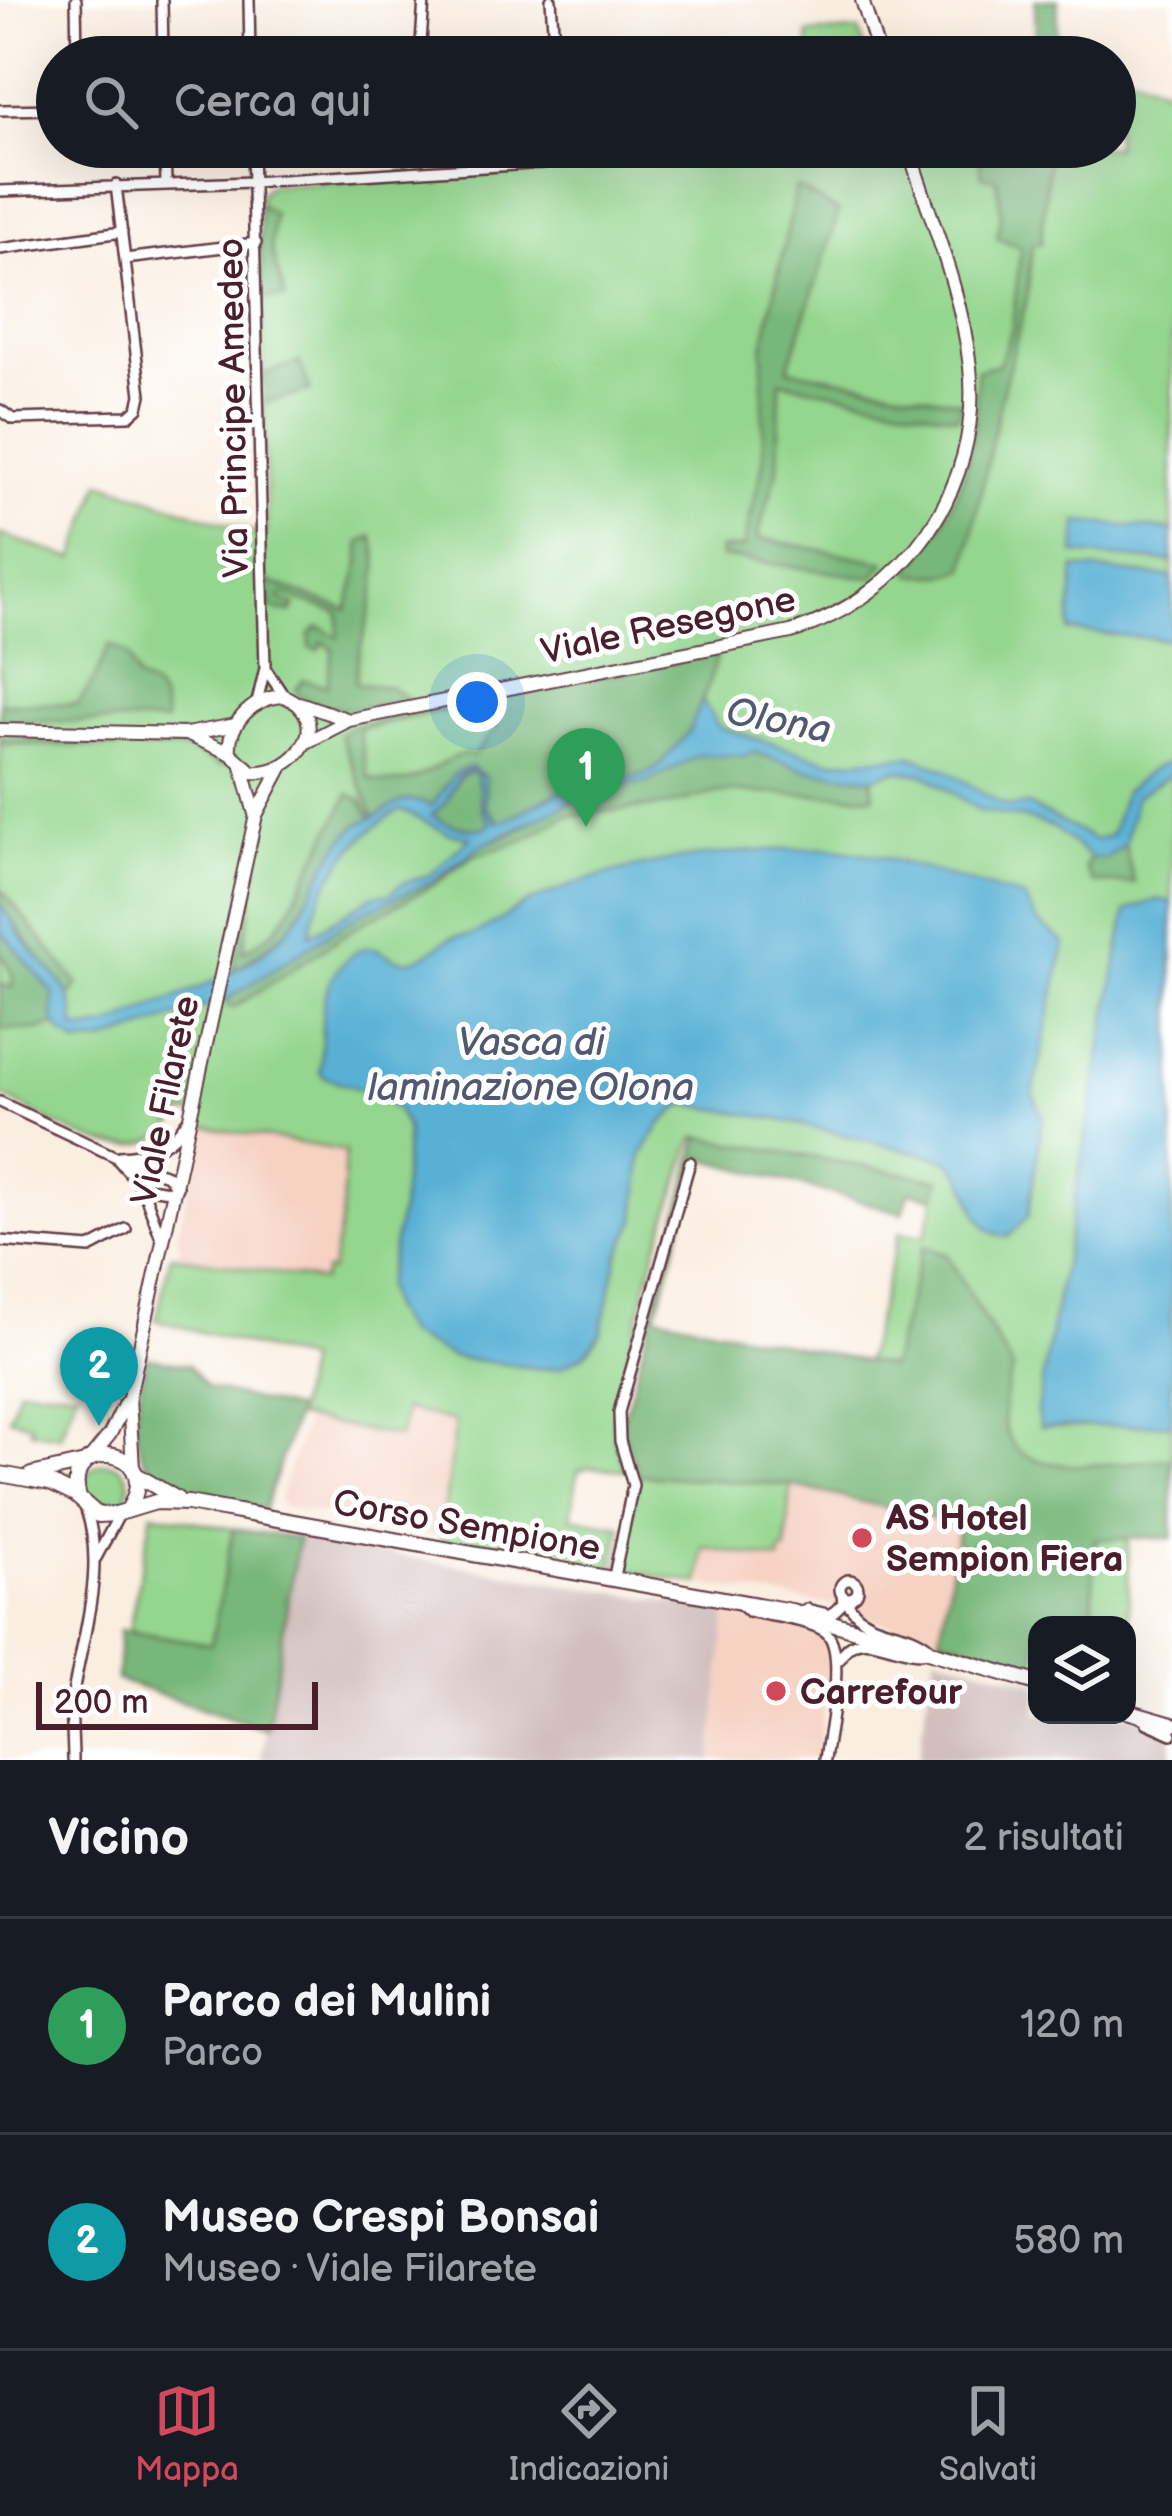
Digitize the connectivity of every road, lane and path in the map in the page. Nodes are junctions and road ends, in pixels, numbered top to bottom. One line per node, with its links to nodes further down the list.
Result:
1 (76, 0): 7 (street)
2 (161, 0): 8 (street)
3 (249, 0): 9 (street)
4 (424, 0): 10 (street)
5 (551, 0): 11 (street)
6 (862, 0): 12 (street)
7 (77, 36)
8 (162, 36)
9 (250, 36)
10 (421, 36)
11 (554, 36)
12 (873, 36)
13 (36, 109): 14 (street)
14 (0, 110)
15 (166, 168): 20 (street)
16 (252, 168): 19 (street, Via Principe Amedeo)
17 (468, 168): 19 (street)
18 (914, 168): 31 (street, Viale Resegone)
19 (252, 182): 20 (street); 24 (street, Via Principe Amedeo)
20 (166, 183): 21 (street)
21 (116, 185): 22 (street); 23 (street)
22 (0, 191)
23 (122, 232): 25 (street); 26 (street)
24 (256, 244): 26 (street); 28 (street, Via Principe Amedeo)
25 (0, 249)
26 (125, 259): 27 (street)
27 (0, 410)
28 (265, 668): 29 (street); 30 (street, Via Principe Amedeo)
29 (291, 699): 30 (street); 31 (street, Viale Resegone); 35 (street)
30 (257, 703): 32 (street)
31 (349, 720): 35 (street, Viale Resegone)
32 (236, 724): 34 (street); 36 (street)
33 (0, 730): 34 (street)
34 (186, 734): 36 (street)
35 (305, 743): 38 (street)
36 (230, 753): 37 (street)
37 (242, 766): 38 (street); 39 (street, Viale Filarete)
38 (280, 768): 39 (street, Viale Filarete)
39 (256, 815): 41 (street, Viale Filarete)
40 (0, 1102): 42 (street)
41 (191, 1115): 42 (street); 45 (street, Viale Filarete)
42 (114, 1156): 44 (street); 45 (street)
43 (690, 1162): 58 (street)
44 (142, 1187): 45 (street); 48 (street)
45 (177, 1187): 48 (street, Viale Filarete)
46 (126, 1229): 47 (street)
47 (0, 1240)
48 (164, 1248): 49 (street, Viale Filarete)
49 (129, 1397): 50 (street, Viale Filarete); 51 (street, Viale Filarete)
50 (87, 1461): 51 (main road); 53 (main road); 55 (main road)
51 (134, 1472): 54 (main road, Corso Sempione); 56 (main road)
52 (0, 1474): 53 (main road)
53 (20, 1476): 55 (main road)
54 (188, 1503): 56 (main road, Corso Sempione); 58 (main road, Corso Sempione)
55 (83, 1505): 56 (main road); 57 (street)
56 (125, 1510): 57 (street)
57 (94, 1563): 65 (street)
58 (613, 1581): 59 (main road, Corso Sempione)
59 (736, 1602): 60 (main road, Corso Sempione); 60 (street, Corso Sempione); 61 (street)
60 (934, 1652): 61 (street); 62 (main road, Corso Sempione)
61 (836, 1669): 66 (street)
62 (1028, 1680)
63 (1136, 1714): 64 (main road)
64 (1171, 1726)
65 (73, 1760)
66 (825, 1760)

